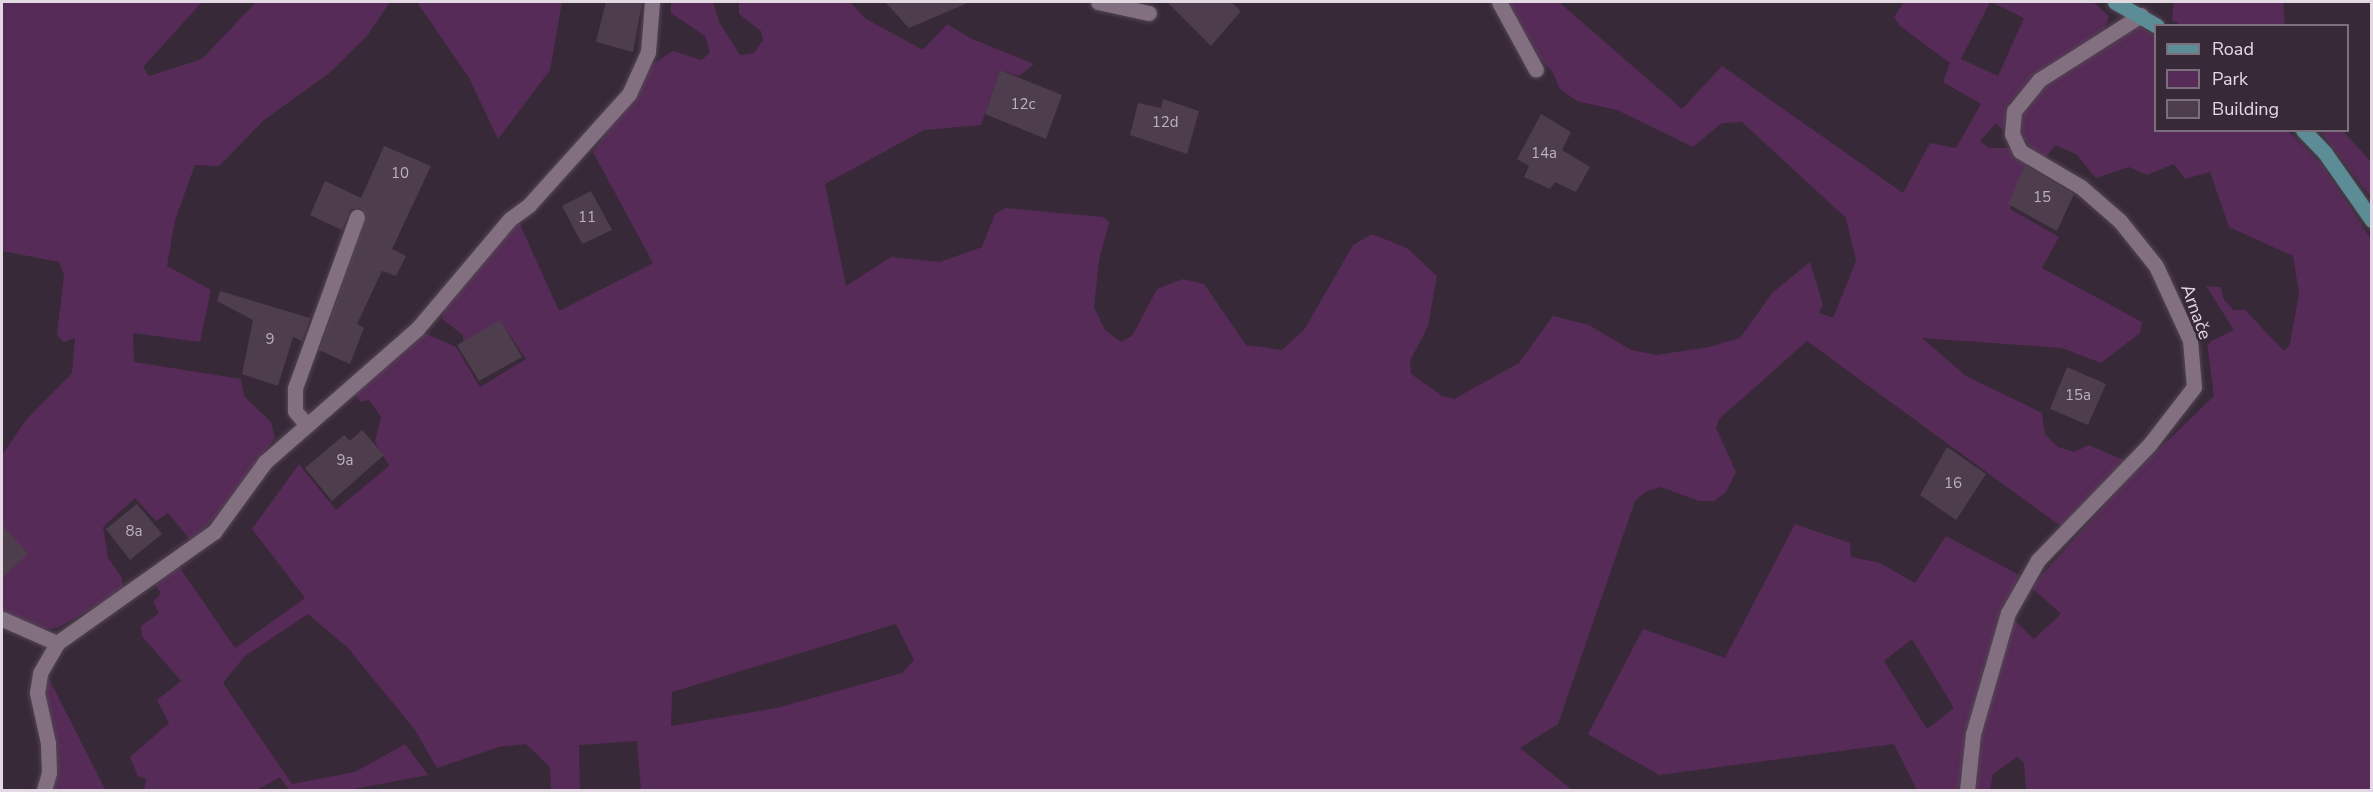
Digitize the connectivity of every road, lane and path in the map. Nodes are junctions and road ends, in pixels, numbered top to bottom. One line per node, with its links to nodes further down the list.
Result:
1 (652, 2): 12 (street)
2 (1098, 2): 5 (street)
3 (1499, 2): 8 (street)
4 (2115, 2): 6 (street)
5 (1149, 13)
6 (2141, 15): 7 (street); 16 (street, Arnače)
7 (2154, 24)
8 (1536, 70)
9 (2305, 132): 11 (street)
10 (357, 217): 12 (street)
11 (2372, 220)
12 (307, 425): 14 (street)
13 (2, 619): 14 (street)
14 (57, 643): 15 (street)
15 (44, 790)
16 (1967, 790)

